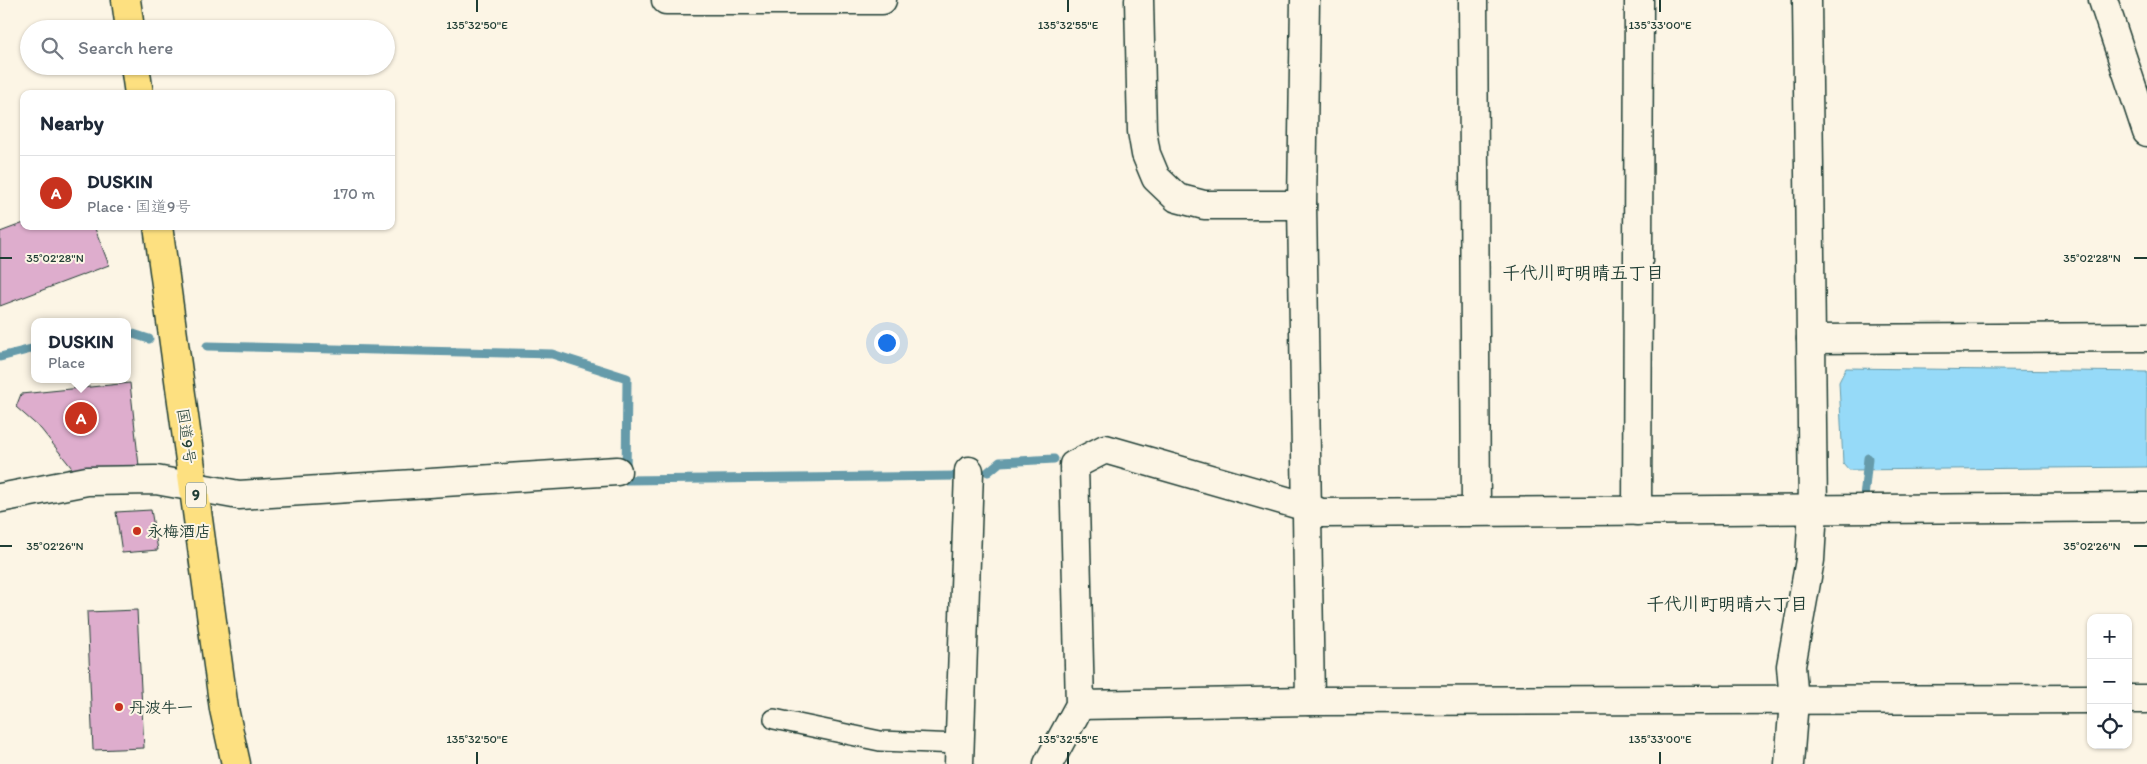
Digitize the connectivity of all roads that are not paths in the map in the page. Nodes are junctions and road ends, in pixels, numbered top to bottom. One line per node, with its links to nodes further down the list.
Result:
1 (126, 0): 11 (highway)
2 (666, 0): 3 (street)
3 (694, 0): 4 (street)
4 (882, 0)
5 (1138, 0): 15 (street)
6 (1305, 0): 15 (street)
7 (1473, 0): 26 (street)
8 (1640, 0): 27 (street)
9 (1807, 0): 18 (street)
10 (2103, 0): 14 (street)
11 (129, 20)
12 (136, 75): 13 (highway)
13 (138, 90)
14 (2147, 132)
15 (1302, 205): 23 (street)
16 (159, 230): 21 (highway, 国道9号 / 9)
17 (2147, 337): 18 (street)
18 (1812, 339): 25 (street)
19 (617, 471): 21 (street)
20 (970, 471): 35 (street)
21 (195, 488): 22 (street); 36 (highway, 国道9号 / 9)
22 (0, 498)
23 (1307, 506): 26 (street); 31 (street); 33 (street)
24 (2147, 507): 25 (street)
25 (1813, 509): 27 (street); 32 (street)
26 (1476, 511): 27 (street)
27 (1637, 511)
28 (2087, 699): 32 (street)
29 (2132, 699): 30 (street)
30 (2147, 699)
31 (1310, 701): 32 (street); 33 (street)
32 (1794, 701): 38 (street)
33 (1080, 705): 37 (street)
34 (774, 719): 35 (lane)
35 (959, 754)
36 (236, 764)
37 (1048, 764)
38 (1789, 764)

